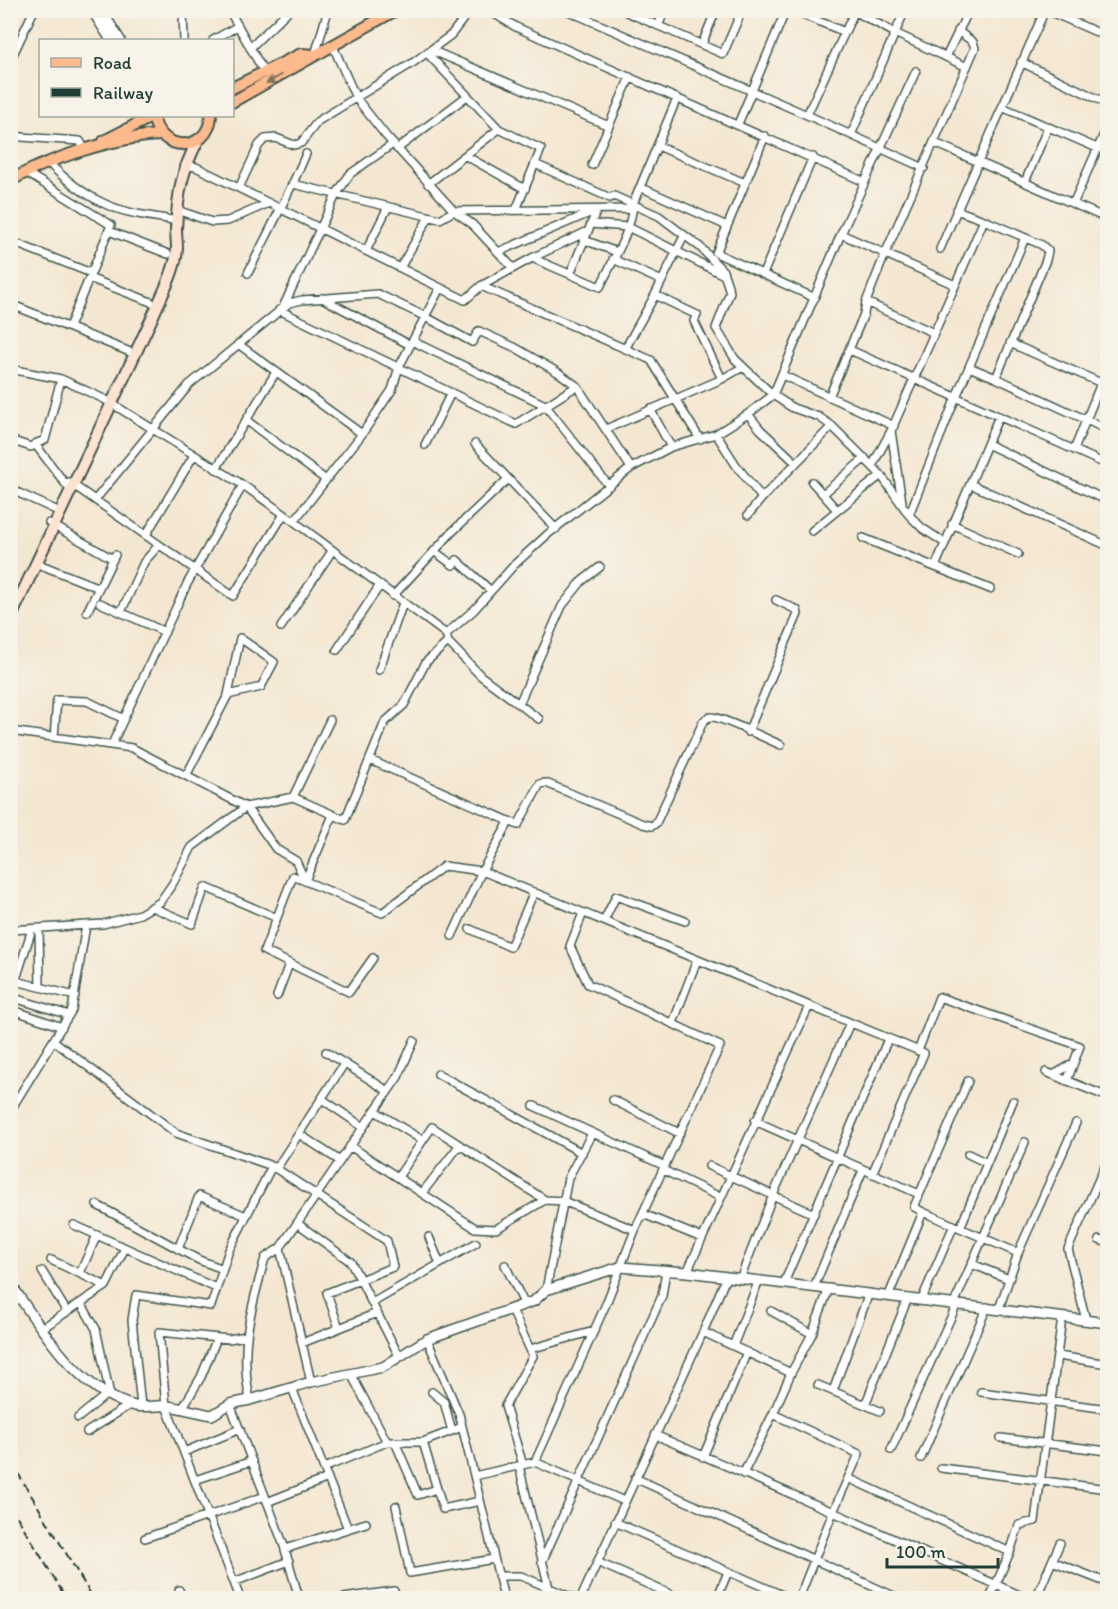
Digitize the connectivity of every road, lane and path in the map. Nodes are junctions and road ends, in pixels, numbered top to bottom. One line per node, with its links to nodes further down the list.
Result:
1 (34, 10): 38 (street)
2 (92, 10): 29 (street)
3 (100, 10): 30 (street)
4 (183, 10): 31 (street)
5 (229, 10): 23 (street)
6 (289, 10): 35 (street)
7 (328, 10): 37 (street)
8 (396, 10): 34 (main road)
9 (470, 10): 36 (street)
10 (488, 10): 44 (street)
11 (567, 10): 46 (street)
12 (622, 10): 24 (street)
13 (665, 10): 24 (street)
14 (716, 10): 33 (street)
15 (786, 10): 46 (street)
16 (791, 10): 21 (street)
17 (905, 10): 27 (street)
18 (969, 10): 26 (street)
19 (1045, 10): 28 (street); 40 (street)
20 (854, 11): 25 (street); 27 (street)
21 (807, 14): 25 (street)
22 (740, 15): 33 (street)
23 (238, 26): 32 (street); 35 (street)
24 (658, 26): 33 (street)
25 (844, 32): 53 (street)
26 (958, 32): 39 (street); 41 (street)
27 (895, 33): 39 (street); 66 (street)
28 (1107, 37)
29 (110, 39)
30 (119, 39)
31 (184, 39)
32 (215, 39)
33 (702, 44)
34 (333, 46): 37 (main road); 48 (street)
35 (250, 48): 43 (street)
36 (429, 51): 47 (street); 48 (street); 60 (street)
37 (315, 55): 43 (main road); 50 (main road, one-way to 50)
38 (12, 56)
39 (946, 57): 41 (street)
40 (1021, 62): 51 (street); 52 (street)
41 (966, 67): 69 (street)
42 (916, 71): 73 (street)
43 (264, 72): 45 (main road)
44 (630, 77): 49 (street); 60 (street)
45 (234, 87)
46 (752, 91): 53 (street); 58 (street)
47 (468, 96): 63 (street); 72 (street)
48 (356, 98): 72 (street); 94 (street)
49 (677, 98): 58 (street); 71 (street)
50 (234, 101)
51 (1107, 104)
52 (1002, 107): 61 (street); 79 (street)
53 (807, 115): 66 (street)
54 (151, 117): 75 (main road)
55 (153, 117): 65 (main road)
56 (211, 117): 62 (main road)
57 (218, 117): 62 (main road)
58 (738, 124): 67 (street)
59 (1107, 125): 74 (street)
60 (609, 126): 83 (street)
61 (1048, 127): 74 (street); 89 (street)
62 (209, 128): 68 (main road)
63 (499, 129): 77 (street); 81 (street)
64 (10, 132): 75 (street)
65 (160, 135): 70 (main road); 75 (main road)
66 (851, 135): 73 (street)
67 (765, 136): 78 (street); 90 (street)
68 (198, 140): 70 (main road); 82 (main road)
69 (934, 142): 79 (street); 84 (street)
70 (185, 144): 82 (main road)
71 (658, 146): 90 (street); 93 (street)
72 (395, 147): 92 (street); 96 (street)
73 (881, 148): 84 (street); 88 (street)
74 (1097, 148): 98 (street)
75 (85, 150): 80 (main road)
76 (306, 154): 91 (street)
77 (466, 156): 92 (street); 95 (street)
78 (813, 158): 88 (street); 134 (street)
79 (978, 161): 89 (street); 104 (street)
80 (49, 163): 85 (main road); 106 (street)
81 (535, 164): 95 (street); 100 (street)
82 (185, 165): 94 (street); 106 (main road)
83 (592, 165)
84 (924, 168): 127 (street)
85 (25, 172): 86 (main road); 87 (main road); 114 (street)
86 (10, 174)
87 (10, 181)
88 (865, 182): 116 (street)
89 (1025, 182): 98 (street)
90 (745, 183): 110 (street)
91 (293, 184): 96 (street); 101 (street)
92 (428, 184): 105 (street)
93 (640, 187): 100 (street); 110 (street)
94 (239, 188): 97 (street)
95 (525, 189): 102 (street)
96 (336, 195): 99 (street); 111 (street)
97 (269, 202): 101 (street); 106 (street)
98 (1073, 204): 108 (street)
99 (388, 207): 107 (street); 122 (street)
100 (633, 207): 103 (street); 112 (street); 117 (street)
101 (280, 208): 111 (street); 132 (street)
102 (516, 210): 103 (street); 105 (street)
103 (597, 210): 113 (street); 124 (street)
104 (956, 210): 109 (street); 121 (street)
105 (454, 212): 107 (street); 124 (street)
106 (177, 215): 115 (main road)
107 (429, 217): 130 (street)
108 (1107, 219)
109 (984, 220): 118 (street); 138 (street)
110 (727, 226): 134 (street)
111 (320, 227): 122 (street); 147 (street)
112 (628, 227): 113 (street); 123 (street); 125 (street)
113 (590, 228): 119 (street); 128 (street)
114 (109, 231): 126 (street); 135 (street)
115 (176, 232): 126 (main road); 156 (main road)
116 (841, 234): 127 (street); 143 (street)
117 (684, 236): 123 (street); 136 (street)
118 (1025, 238): 153 (street); 158 (street)
119 (584, 240): 125 (street); 133 (street)
120 (10, 241): 135 (street)
121 (940, 249)
122 (366, 250): 130 (street)
123 (676, 251): 136 (street); 137 (street)
124 (498, 252): 131 (street)
125 (617, 252): 129 (street)
126 (168, 254): 144 (main road)
127 (885, 254): 138 (street); 145 (street)
128 (532, 258): 131 (street); 133 (street)
129 (613, 259): 133 (street); 137 (street)
130 (400, 267): 140 (street)
131 (512, 267): 139 (street)
132 (249, 273)
133 (570, 274)
134 (763, 274): 143 (street)
135 (90, 275): 144 (street); 149 (street)
136 (724, 276): 159 (street)
137 (662, 281): 141 (street)
138 (956, 285): 150 (street)
139 (482, 286): 140 (street); 154 (street)
140 (440, 288): 148 (street)
141 (655, 295): 154 (street); 165 (street)
142 (321, 298): 147 (street); 148 (street); 151 (street)
143 (814, 298): 162 (street)
144 (151, 302): 156 (main road)
145 (866, 302): 150 (street); 155 (street)
146 (10, 304): 149 (street)
147 (281, 309): 152 (street); 157 (street)
148 (424, 315): 151 (street); 168 (street)
149 (69, 327): 156 (street)
150 (934, 333): 166 (street)
151 (411, 343): 157 (street); 175 (street)
152 (237, 344): 161 (street); 182 (street)
153 (1010, 344): 163 (street); 167 (street)
154 (625, 348): 173 (street)
155 (850, 350): 166 (street); 171 (street)
156 (132, 353): 174 (main road)
157 (399, 367): 169 (street); 186 (street)
158 (969, 367): 163 (street); 172 (street)
159 (743, 368): 165 (street); 170 (street)
160 (10, 369): 164 (street)
161 (276, 372): 179 (street); 186 (street)
162 (782, 375): 170 (street); 171 (street)
163 (996, 378): 180 (street)
164 (61, 379): 174 (street); 190 (street)
165 (722, 379): 173 (street)
166 (915, 379): 172 (street); 184 (street)
167 (1104, 384): 180 (street)
168 (577, 386): 175 (street); 183 (street)
169 (451, 393): 175 (street); 193 (street)
170 (772, 395): 177 (street); 181 (street)
171 (829, 397): 184 (street)
172 (956, 397): 178 (street); 221 (street)
173 (675, 399): 176 (street); 188 (street)
174 (109, 402): 182 (street); 207 (main road)
175 (545, 405): 210 (street)
176 (650, 410): 183 (street); 194 (street)
177 (748, 414): 187 (street); 198 (street)
178 (999, 416): 192 (street); 195 (street)
179 (246, 420): 202 (street); 205 (street)
180 (1086, 420): 185 (street); 195 (street)
181 (832, 426): 197 (street); 198 (street)
182 (152, 429): 196 (street); 214 (street)
183 (606, 429): 201 (street)
184 (892, 429): 200 (street); 216 (street)
185 (1107, 430)
186 (362, 434): 205 (street)
187 (716, 434): 188 (street); 213 (street)
188 (700, 439): 194 (street)
189 (10, 440): 190 (street)
190 (35, 444): 207 (street)
191 (475, 444): 204 (street)
192 (987, 444): 208 (street); 215 (street)
193 (425, 446)
194 (670, 447): 201 (street)
195 (1074, 450): 199 (street)
196 (194, 455): 202 (street); 227 (street)
197 (865, 458): 200 (street); 212 (street)
198 (796, 463): 213 (street)
199 (1107, 465)
200 (872, 466): 203 (street)
201 (631, 468): 210 (street)
202 (216, 469): 209 (street)
203 (880, 476): 216 (street); 217 (street)
204 (508, 479): 225 (street); 233 (street)
205 (326, 480): 222 (street)
206 (812, 482): 212 (street)
207 (70, 484): 214 (street); 218 (main road)
208 (970, 484): 224 (street); 231 (street)
209 (243, 485): 219 (street); 238 (street)
210 (609, 486): 225 (street)
211 (10, 489): 218 (street)
212 (823, 494): 217 (street)
213 (762, 498): 220 (street)
214 (95, 500): 227 (street)
215 (1107, 501)
216 (903, 506): 221 (street)
217 (837, 510): 226 (street)
218 (58, 511): 223 (main road)
219 (284, 514): 222 (street); 238 (street)
220 (748, 515)
221 (909, 515): 229 (street)
222 (294, 521): 232 (street)
223 (52, 524): 235 (main road); 240 (street); 247 (main road)
224 (952, 524): 229 (street); 234 (street)
225 (556, 529): 242 (street)
226 (812, 531)
227 (146, 535): 230 (street)
228 (863, 538): 237 (street)
229 (945, 543): 237 (street)
230 (159, 545): 238 (street); 249 (street)
231 (1107, 546)
232 (332, 551): 239 (street); 251 (street)
233 (434, 551): 242 (street); 243 (street)
234 (1018, 554)
235 (36, 563): 240 (street); 250 (main road)
236 (600, 567): 257 (street)
237 (935, 567): 241 (street)
238 (195, 570): 252 (street)
239 (380, 585): 243 (street); 254 (street)
240 (99, 588): 248 (street)
241 (990, 590)
242 (491, 591): 253 (street)
243 (393, 596): 246 (street)
244 (776, 600): 262 (street)
245 (100, 603): 249 (street)
246 (403, 603): 253 (street); 255 (street)
247 (10, 606)
248 (87, 612)
249 (120, 612): 252 (street)
250 (10, 619)
251 (281, 627)
252 (165, 632): 258 (street)
253 (447, 638): 257 (street); 266 (street)
254 (336, 650)
255 (379, 670)
256 (228, 695): 256 (street); 267 (street)
257 (519, 704): 259 (street)
258 (124, 719): 263 (street); 264 (street)
259 (539, 719)
260 (330, 720): 268 (street)
261 (10, 731): 263 (street)
262 (748, 732): 265 (street); 271 (street)
263 (54, 737): 264 (street)
264 (112, 744): 267 (street)
265 (781, 745)
266 (370, 760): 270 (street); 271 (street)
267 (186, 776): 269 (street)
268 (293, 797): 269 (street); 270 (street)
269 (246, 807): 273 (street); 275 (street)
270 (333, 815): 273 (street)
271 (509, 822): 272 (street)
272 (482, 871): 273 (street); 274 (street); 284 (street)
273 (305, 881): 277 (street)
274 (534, 892): 276 (street); 282 (street)
275 (152, 907): 277 (street); 280 (street)
276 (583, 913): 278 (street); 296 (street)
277 (277, 918): 287 (street)
278 (604, 921): 279 (street); 286 (street)
279 (685, 921)
280 (86, 925): 281 (street); 290 (street)
281 (36, 928): 283 (street); 288 (street); 289 (street)
282 (470, 929)
283 (10, 930)
284 (453, 936)
285 (373, 958): 287 (street)
286 (697, 960): 293 (street); 296 (street)
287 (290, 964): 291 (street)
288 (16, 981): 289 (street); 292 (street)
289 (40, 987): 290 (street)
290 (75, 996): 295 (street)
291 (277, 996)
292 (11, 998): 295 (street)
293 (809, 1006): 297 (street); 317 (street)
294 (10, 1009): 298 (street)
295 (69, 1015): 298 (street)
296 (673, 1023): 321 (street)
297 (850, 1023): 299 (street); 324 (street)
298 (62, 1027): 300 (street)
299 (888, 1039): 302 (street); 330 (street)
300 (54, 1041): 315 (street); 335 (street)
301 (414, 1041): 309 (street)
302 (918, 1051): 304 (street); 338 (street)
303 (326, 1052): 305 (street)
304 (1074, 1063): 307 (street); 307 (street)
305 (345, 1064): 309 (street); 311 (street)
306 (438, 1074): 328 (street)
307 (1068, 1081): 310 (street)
308 (968, 1082): 342 (street)
309 (388, 1090): 316 (street)
310 (1107, 1096)
311 (322, 1099): 319 (street); 322 (street)
312 (613, 1100): 321 (street)
313 (1013, 1101): 333 (street)
314 (534, 1106): 320 (street)
315 (10, 1111)
316 (375, 1111): 319 (street); 323 (street)
317 (755, 1121): 324 (street); 339 (street)
318 (1076, 1123): 367 (street)
319 (363, 1127): 326 (street)
320 (592, 1133): 328 (street); 336 (street)
321 (679, 1133): 336 (street)
322 (298, 1134): 332 (street); 335 (street)
323 (422, 1140): 327 (street); 340 (street)
324 (797, 1140): 330 (street); 343 (street)
325 (1025, 1142): 359 (street)
326 (350, 1146): 332 (street); 340 (street)
327 (459, 1146): 341 (street); 346 (street)
328 (582, 1154): 347 (street)
329 (968, 1154): 333 (street)
330 (837, 1159): 337 (street); 350 (street)
331 (1107, 1159): 405 (street)
332 (340, 1161): 344 (street)
333 (987, 1163): 355 (street)
334 (709, 1166): 339 (street)
335 (274, 1168): 344 (street); 352 (street)
336 (664, 1168): 345 (street); 351 (street)
337 (863, 1170): 338 (street); 386 (street)
338 (872, 1174): 342 (street)
339 (730, 1176): 343 (street); 345 (street)
340 (398, 1177): 341 (street)
341 (422, 1193): 346 (street)
342 (919, 1194): 349 (street)
343 (773, 1195): 350 (street); 379 (street)
344 (316, 1196): 353 (street); 380 (street)
345 (720, 1197): 360 (street)
346 (545, 1200): 347 (street)
347 (563, 1201): 356 (street); 389 (street)
348 (97, 1205): 366 (street)
349 (923, 1212): 355 (street); 391 (street)
350 (814, 1214): 384 (street)
351 (643, 1215): 356 (street); 360 (street)
352 (246, 1216): 366 (street); 373 (street)
353 (297, 1223): 365 (street); 380 (street)
354 (74, 1225): 357 (street)
355 (957, 1226): 359 (street); 393 (street)
356 (635, 1230): 372 (street)
357 (97, 1235): 364 (street); 377 (street)
358 (429, 1237): 369 (street)
359 (982, 1237): 367 (street); 370 (street)
360 (702, 1238): 376 (street)
361 (1100, 1240): 363 (street)
362 (477, 1243): 369 (street)
363 (1107, 1243)
364 (125, 1248): 385 (street); 387 (street)
365 (280, 1248): 412 (street); 415 (street)
366 (178, 1249): 373 (street)
367 (1018, 1253): 382 (street)
368 (51, 1260): 377 (street)
369 (440, 1264): 395 (street)
370 (972, 1264): 382 (street); 396 (street)
371 (505, 1265): 397 (street)
372 (620, 1267): 374 (street); 389 (street); 409 (street)
373 (223, 1269): 387 (street)
374 (666, 1270): 376 (street); 468 (street)
375 (42, 1271): 402 (street)
376 (687, 1272): 378 (street)
377 (80, 1274): 385 (street)
378 (726, 1278): 379 (street); 410 (street)
379 (740, 1279): 381 (street)
380 (360, 1280): 395 (street); 407 (street)
381 (759, 1280): 384 (street); 416 (street)
382 (1009, 1280): 399 (street)
383 (10, 1283): 408 (street)
384 (784, 1283): 386 (street)
385 (106, 1286): 394 (street)
386 (814, 1287): 388 (street)
387 (216, 1288): 436 (street)
388 (829, 1288): 390 (street); 411 (street)
389 (546, 1290): 397 (street)
390 (869, 1293): 391 (street); 427 (street)
391 (890, 1295): 392 (street)
392 (908, 1298): 393 (street); 435 (street)
393 (922, 1299): 396 (street)
394 (81, 1303): 402 (street); 430 (street)
395 (372, 1304): 403 (street)
396 (955, 1304): 398 (street); 452 (street)
397 (525, 1305): 400 (street)
398 (987, 1307): 399 (street); 456 (street)
399 (999, 1309): 404 (street)
400 (512, 1310): 414 (street); 417 (street)
401 (771, 1311): 411 (street)
402 (67, 1312): 408 (street)
403 (377, 1313): 407 (street); 419 (street)
404 (1062, 1318): 405 (street); 420 (street)
405 (1086, 1320): 406 (street)
406 (1107, 1323)
407 (339, 1328): 415 (street)
408 (41, 1329): 430 (street)
409 (594, 1331): 417 (street); 458 (street)
410 (704, 1332): 416 (street); 447 (street)
411 (812, 1334): 422 (street)
412 (246, 1336): 413 (street); 431 (street)
413 (217, 1338): 437 (street); 438 (street)
414 (427, 1339): 419 (street); 443 (street)
415 (302, 1343): 424 (street)
416 (733, 1346): 418 (street)
417 (530, 1349): 459 (street)
418 (747, 1352): 422 (street); 455 (street)
419 (399, 1356): 423 (street)
420 (1058, 1356): 421 (street); 432 (street)
421 (1107, 1364)
422 (790, 1373): 441 (street)
423 (351, 1374): 424 (street); 449 (street)
424 (310, 1382): 426 (street)
425 (818, 1385): 427 (street)
426 (292, 1388): 431 (street); 460 (street)
427 (833, 1391): 435 (street)
428 (432, 1392): 445 (street)
429 (981, 1392): 432 (street)
430 (109, 1394): 433 (street); 442 (street)
431 (250, 1400): 434 (street)
432 (1051, 1401): 439 (street); 451 (street)
433 (131, 1404): 436 (street); 446 (street)
434 (230, 1404): 438 (street); 444 (street)
435 (865, 1405): 440 (street)
436 (141, 1406): 437 (street)
437 (166, 1406): 438 (street); 454 (street)
438 (182, 1409)
439 (1107, 1409)
440 (880, 1411)
441 (773, 1414): 462 (street); 466 (street)
442 (78, 1418)
443 (462, 1427): 445 (street); 463 (street)
444 (240, 1429): 454 (street); 457 (street)
445 (452, 1431): 450 (street)
446 (87, 1432)
447 (655, 1436): 455 (street); 465 (street)
448 (1000, 1438): 451 (street)
449 (391, 1442): 450 (street); 460 (street); 470 (street)
450 (423, 1442): 470 (street)
451 (1046, 1444): 453 (street); 469 (street)
452 (891, 1450)
453 (1107, 1451)
454 (184, 1452): 467 (street)
455 (703, 1457): 462 (street)
456 (921, 1458)
457 (252, 1461): 467 (street); 472 (street)
458 (536, 1462): 459 (street); 468 (street)
459 (521, 1466): 463 (street); 489 (street)
460 (324, 1468): 464 (street)
461 (941, 1468): 469 (street)
462 (743, 1474): 476 (street)
463 (474, 1476): 473 (street)
464 (328, 1478): 472 (street); 480 (street)
465 (635, 1478): 474 (street); 486 (street)
466 (848, 1478): 476 (street); 484 (street)
467 (195, 1480): 477 (street)
468 (578, 1481): 474 (street); 489 (street)
469 (1040, 1482): 471 (street); 484 (street)
470 (437, 1489): 473 (street)
471 (1107, 1489)
472 (266, 1499): 477 (street); 483 (street)
473 (480, 1501): 485 (street)
474 (624, 1502): 478 (street)
475 (396, 1506): 485 (street)
476 (833, 1512): 486 (street); 495 (street)
477 (209, 1516): 481 (street); 494 (street)
478 (615, 1522): 490 (street); 491 (street)
479 (366, 1523): 480 (street)
480 (348, 1529): 483 (street)
481 (146, 1538)
482 (1060, 1543): 487 (street)
483 (285, 1550): 488 (street)
484 (1010, 1552): 495 (street)
485 (494, 1559): 492 (street)
486 (814, 1560): 509 (street); 510 (street)
487 (1052, 1561): 493 (street); 513 (street)
488 (289, 1562): 494 (street); 501 (street)
489 (542, 1562): 496 (street)
490 (597, 1562): 505 (street); 506 (street)
491 (728, 1572): 507 (street); 508 (street)
492 (498, 1576): 496 (street); 503 (street)
493 (1107, 1581)
494 (234, 1582): 500 (street)
495 (997, 1585): 511 (street); 512 (street)
496 (549, 1588): 504 (street)
497 (179, 1590): 499 (street)
498 (394, 1591): 502 (street)
499 (182, 1599)
500 (240, 1599)
501 (299, 1599)
502 (343, 1599)
503 (504, 1599)
504 (573, 1599)
505 (581, 1599)
506 (679, 1599)
507 (717, 1599)
508 (789, 1599)
509 (799, 1599)
510 (898, 1599)
511 (990, 1599)
512 (1026, 1599)
513 (1036, 1599)

